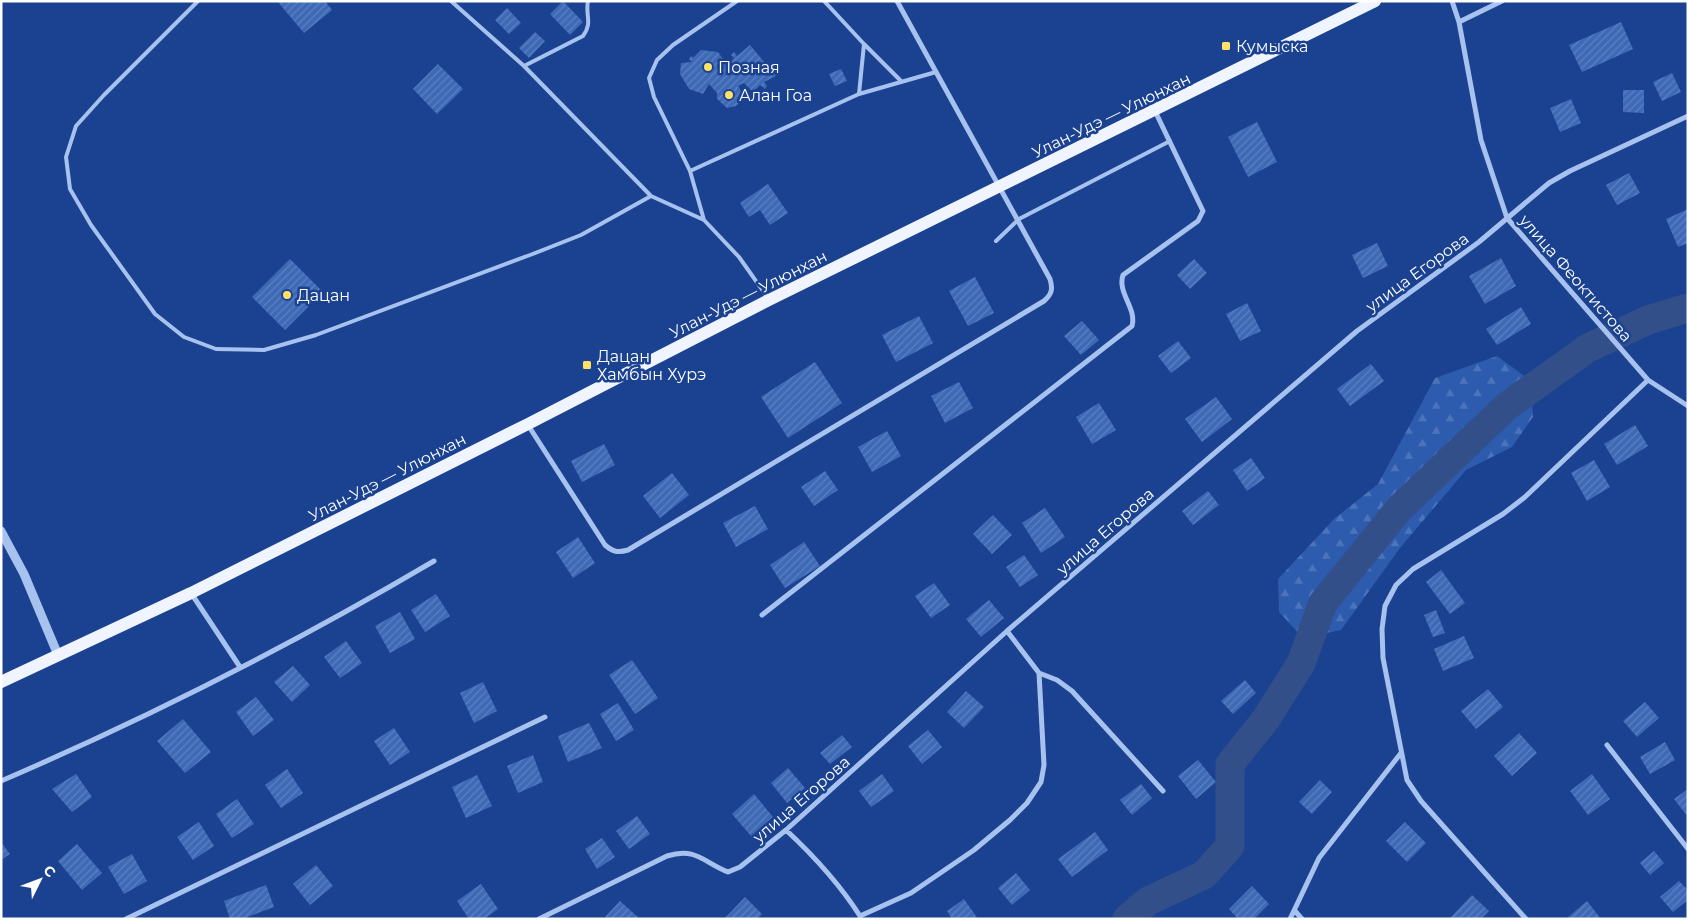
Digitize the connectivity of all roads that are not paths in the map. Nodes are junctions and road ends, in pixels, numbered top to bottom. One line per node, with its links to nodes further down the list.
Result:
1 (198, 1): 21 (lane)
2 (451, 1): 12 (lane)
3 (588, 1): 12 (lane)
4 (737, 1): 19 (lane)
5 (824, 1): 11 (lane)
6 (897, 1): 13 (street)
7 (1375, 1): 16 (main road, Улан-Удэ — Улюнхан)
8 (1452, 1): 10 (street, улица Феоктистова)
9 (1502, 1): 10 (street)
10 (1459, 22): 23 (street, улица Феоктистова)
11 (864, 44): 14 (lane); 15 (lane)
12 (524, 66): 21 (lane)
13 (936, 72): 14 (lane); 20 (street)
14 (901, 81): 15 (lane)
15 (859, 94): 19 (lane)
16 (1155, 111): 18 (street); 20 (main road, Улан-Удэ — Улюнхан)
17 (1688, 116): 23 (street, улица Егорова)
18 (1170, 141): 22 (lane); 33 (street)
19 (690, 171): 24 (lane)
20 (1000, 187): 22 (street); 26 (main road, Улан-Удэ — Улюнхан)
21 (651, 196): 24 (lane)
22 (1019, 218): 25 (lane); 29 (street)
23 (1507, 218): 27 (street, улица Феоктистова); 34 (street, улица Егорова)
24 (704, 220): 26 (lane)
25 (996, 241)
26 (769, 300): 29 (main road, Улан-Удэ — Улюнхан)
27 (1648, 380): 28 (street, улица Феоктистова); 41 (street)
28 (1688, 406)
29 (528, 424): 32 (main road, Улан-Удэ — Улюнхан)
30 (1, 531): 35 (street)
31 (434, 561): 36 (street)
32 (191, 593): 35 (main road, Улан-Удэ — Улюнхан); 36 (street)
33 (762, 615)
34 (1007, 631): 37 (street); 44 (street, улица Егорова)
35 (58, 655): 38 (main road, Улан-Удэ — Улюнхан)
36 (240, 667): 42 (street)
37 (1039, 673): 43 (street); 47 (street)
38 (1, 682)
39 (545, 717): 48 (street)
40 (1607, 745): 45 (street)
41 (1401, 753): 46 (street); 52 (street)
42 (1, 781)
43 (1163, 791)
44 (786, 830): 47 (street); 49 (street, улица Егорова)
45 (1688, 849)
46 (1295, 911): 50 (street); 51 (street)
47 (859, 917)
48 (126, 919)
49 (539, 919)
50 (1290, 919)
51 (1302, 919)
52 (1526, 919)

